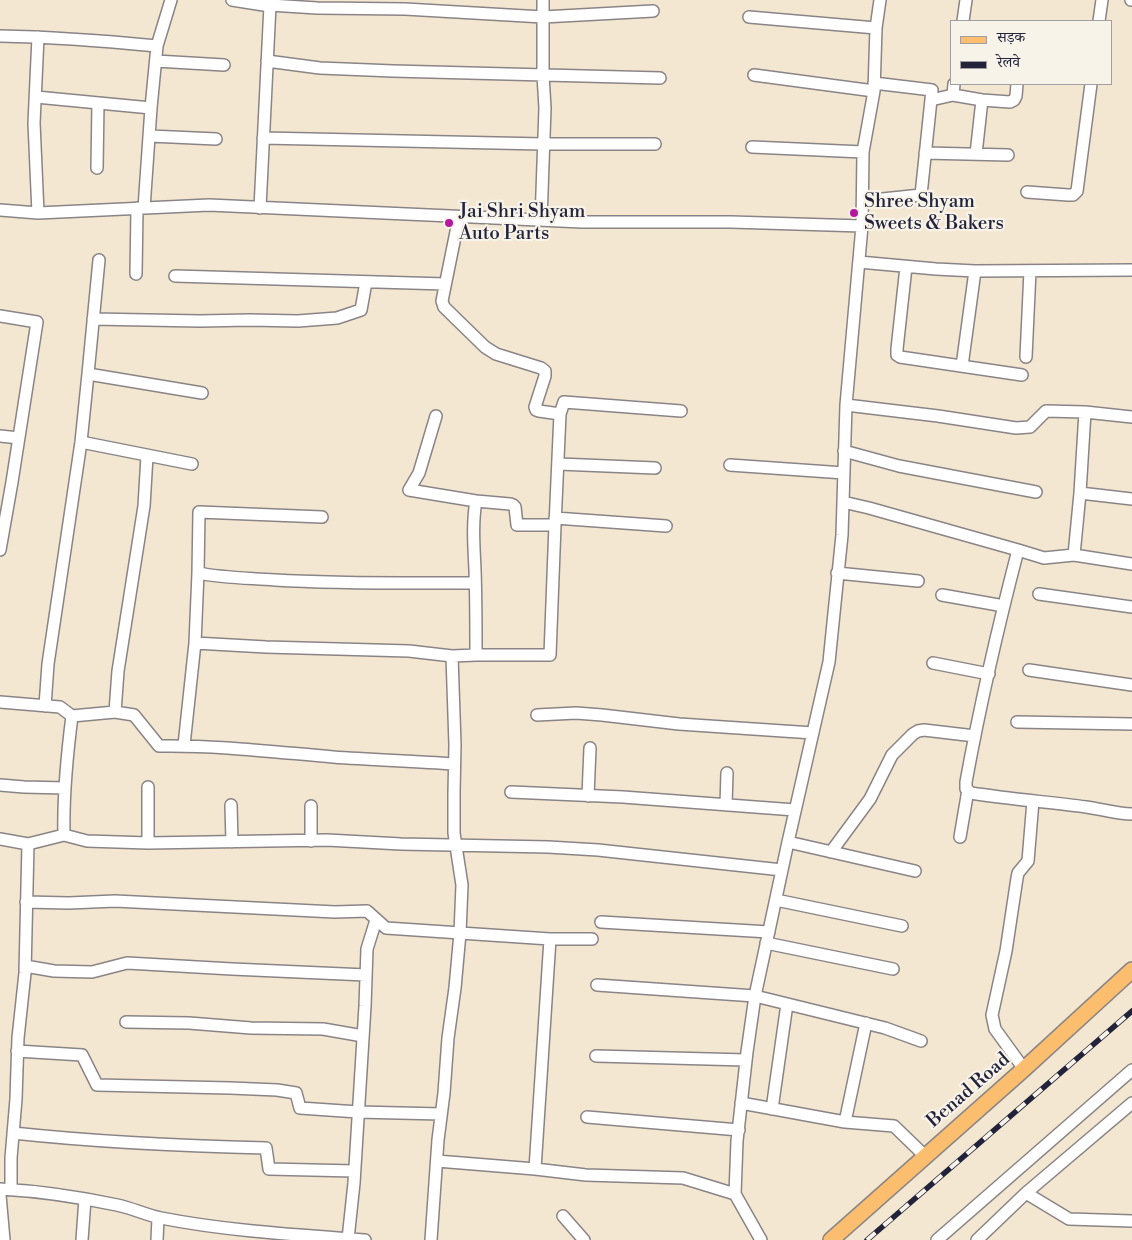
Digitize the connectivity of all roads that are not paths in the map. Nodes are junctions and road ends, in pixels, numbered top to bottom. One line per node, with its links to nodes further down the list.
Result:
1 (171, 0): 16 (street)
2 (232, 0): 7 (street)
3 (543, 0): 9 (street)
4 (880, 0): 13 (street)
5 (966, 0): 11 (street)
6 (1102, 0): 12 (street)
7 (270, 6): 9 (street); 18 (street)
8 (653, 10): 9 (street)
9 (543, 17): 20 (street)
10 (750, 17): 13 (street)
11 (963, 20)
12 (1099, 20)
13 (876, 28): 25 (street)
14 (0, 36): 15 (street)
15 (38, 37): 16 (street); 27 (street)
16 (157, 46): 17 (street)
17 (156, 61): 19 (street); 31 (street)
18 (267, 61): 20 (street); 33 (street)
19 (224, 65)
20 (543, 75): 22 (street); 35 (street)
21 (754, 75): 25 (street)
22 (660, 78)
23 (1017, 85): 29 (street)
24 (1091, 85): 43 (street)
25 (874, 87): 28 (street); 38 (street)
26 (954, 90): 28 (street); 29 (street)
27 (36, 97): 30 (street); 48 (street)
28 (931, 100): 39 (street)
29 (982, 100): 40 (street)
30 (98, 103): 31 (street); 42 (street)
31 (151, 108): 32 (street)
32 (150, 136): 34 (street); 45 (street)
33 (263, 138): 35 (street); 46 (street)
34 (216, 139)
35 (543, 144): 36 (street); 50 (street)
36 (655, 144)
37 (752, 147): 38 (street)
38 (863, 152): 44 (street)
39 (925, 153): 40 (street); 44 (street)
40 (976, 154): 41 (street)
41 (1008, 155)
42 (97, 168)
43 (1027, 192)
44 (863, 201): 51 (street)
45 (141, 208): 46 (street); 48 (street); 58 (street)
46 (260, 208): 49 (street)
47 (0, 210): 48 (street)
48 (38, 213)
49 (459, 217): 50 (street); 61 (street)
50 (541, 220): 51 (street)
51 (862, 226): 53 (street)
52 (99, 260): 63 (street)
53 (859, 262): 54 (street); 69 (street)
54 (906, 267): 56 (street); 65 (street)
55 (1132, 270): 57 (street)
56 (975, 271): 57 (street); 65 (street)
57 (1030, 271): 64 (street)
58 (136, 274)
59 (175, 276): 60 (street)
60 (366, 282): 61 (street); 63 (street)
61 (446, 284): 72 (street)
62 (0, 316): 76 (street)
63 (93, 319): 66 (street)
64 (1026, 357)
65 (962, 366): 67 (street)
66 (88, 374): 68 (street); 77 (street)
67 (1022, 375)
68 (202, 392)
69 (846, 405): 71 (street); 78 (street)
70 (681, 411): 72 (street)
71 (1085, 412): 74 (street); 86 (street)
72 (560, 414): 81 (street)
73 (436, 416): 88 (street)
74 (1132, 417)
75 (0, 436): 76 (street)
76 (19, 438): 93 (street)
77 (81, 442): 79 (street); 113 (street)
78 (844, 451): 84 (street); 85 (street)
79 (147, 456): 80 (street); 114 (street)
80 (192, 464)
81 (559, 464): 83 (street); 91 (street)
82 (730, 465): 84 (street)
83 (655, 468)
84 (844, 473): 89 (street)
85 (1036, 492)
86 (1080, 493): 87 (street); 95 (street)
87 (1132, 499)
88 (476, 501): 91 (street); 100 (street)
89 (843, 502): 94 (street); 98 (street)
90 (322, 517): 97 (street)
91 (555, 522): 92 (street); 106 (street)
92 (666, 526)
93 (0, 550)
94 (1018, 550): 95 (street); 103 (street)
95 (1074, 555): 96 (street)
96 (1132, 564)
97 (198, 572): 100 (street); 105 (street)
98 (837, 573): 99 (street); 119 (street)
99 (918, 581)
100 (475, 583): 106 (street)
101 (1039, 594): 104 (street)
102 (942, 595): 103 (street)
103 (1004, 606): 110 (street)
104 (1132, 607)
105 (195, 643): 107 (street); 121 (street)
106 (476, 655): 107 (street)
107 (452, 656): 123 (street)
108 (933, 662): 110 (street)
109 (1029, 670): 111 (street)
110 (989, 674): 120 (street)
111 (1132, 685)
112 (0, 702): 113 (street)
113 (45, 706): 116 (street)
114 (115, 712): 116 (street); 121 (street)
115 (537, 715): 119 (street)
116 (72, 716): 127 (street)
117 (1016, 722): 118 (street)
118 (1132, 724)
119 (813, 733): 135 (street)
120 (975, 736): 128 (street); 146 (street)
121 (184, 745): 123 (street)
122 (590, 748): 130 (street)
123 (454, 764): 145 (street)
124 (727, 773): 132 (street)
125 (0, 785): 127 (street)
126 (148, 787): 143 (street)
127 (65, 788): 137 (street)
128 (968, 790): 131 (street); 138 (street)
129 (511, 792): 130 (street)
130 (588, 796): 132 (street)
131 (1033, 801): 136 (street); 172 (street)
132 (726, 804): 135 (street)
133 (231, 806): 141 (street)
134 (311, 806): 140 (street)
135 (795, 810): 142 (street)
136 (1132, 814)
137 (64, 835): 143 (street); 144 (street)
138 (960, 837)
139 (0, 839): 144 (street)
140 (311, 841): 141 (street); 145 (street)
141 (232, 842): 143 (street)
142 (788, 842): 146 (street); 147 (street)
143 (148, 843)
144 (28, 844): 150 (street)
145 (456, 844): 147 (street); 154 (street)
146 (832, 852): 148 (street)
147 (782, 870): 149 (street)
148 (915, 872)
149 (776, 900): 153 (street); 156 (street)
150 (26, 902): 151 (street); 158 (street)
151 (376, 920): 154 (street); 161 (street)
152 (601, 922): 156 (street)
153 (902, 926)
154 (460, 933): 155 (street); 178 (street)
155 (550, 938): 157 (street); 185 (street)
156 (767, 938): 159 (street); 163 (street)
157 (592, 939)
158 (25, 966): 161 (street); 169 (street)
159 (893, 969)
160 (1132, 970): 172 (main road, Benad Road)
161 (366, 975): 167 (street)
162 (597, 985): 163 (street)
163 (754, 996): 164 (street); 171 (street)
164 (787, 1004): 166 (street); 176 (street)
165 (126, 1022): 167 (street)
166 (866, 1023): 168 (street); 180 (street)
167 (363, 1036): 177 (street)
168 (920, 1041)
169 (17, 1051): 177 (street); 182 (street)
170 (596, 1056): 171 (street)
171 (746, 1060): 174 (street)
172 (1024, 1069): 183 (main road, Benad Road)
173 (1132, 1070): 204 (street)
174 (741, 1103): 176 (street); 181 (street)
175 (1132, 1103): 188 (street)
176 (772, 1109): 180 (street)
177 (358, 1112): 178 (street); 186 (street)
178 (441, 1114): 184 (street)
179 (587, 1117): 181 (street)
180 (845, 1122): 183 (street)
181 (739, 1130): 189 (street)
182 (13, 1133): 186 (street); 187 (street)
183 (925, 1156): 203 (main road, Benad Road)
184 (437, 1161): 185 (street); 200 (street)
185 (535, 1169): 189 (street)
186 (354, 1172): 195 (street)
187 (6, 1189): 191 (street)
188 (1026, 1193): 194 (street); 205 (street)
189 (736, 1194): 202 (street)
190 (0, 1195): 196 (street)
191 (85, 1199): 193 (street); 197 (street)
192 (563, 1216): 201 (street)
193 (158, 1218): 195 (street); 198 (street)
194 (1132, 1222)
195 (348, 1239): 199 (street)
196 (4, 1240)
197 (82, 1240)
198 (157, 1240)
199 (365, 1240)
200 (432, 1240)
201 (584, 1240)
202 (761, 1240)
203 (831, 1240)
204 (937, 1240)
205 (977, 1240)

